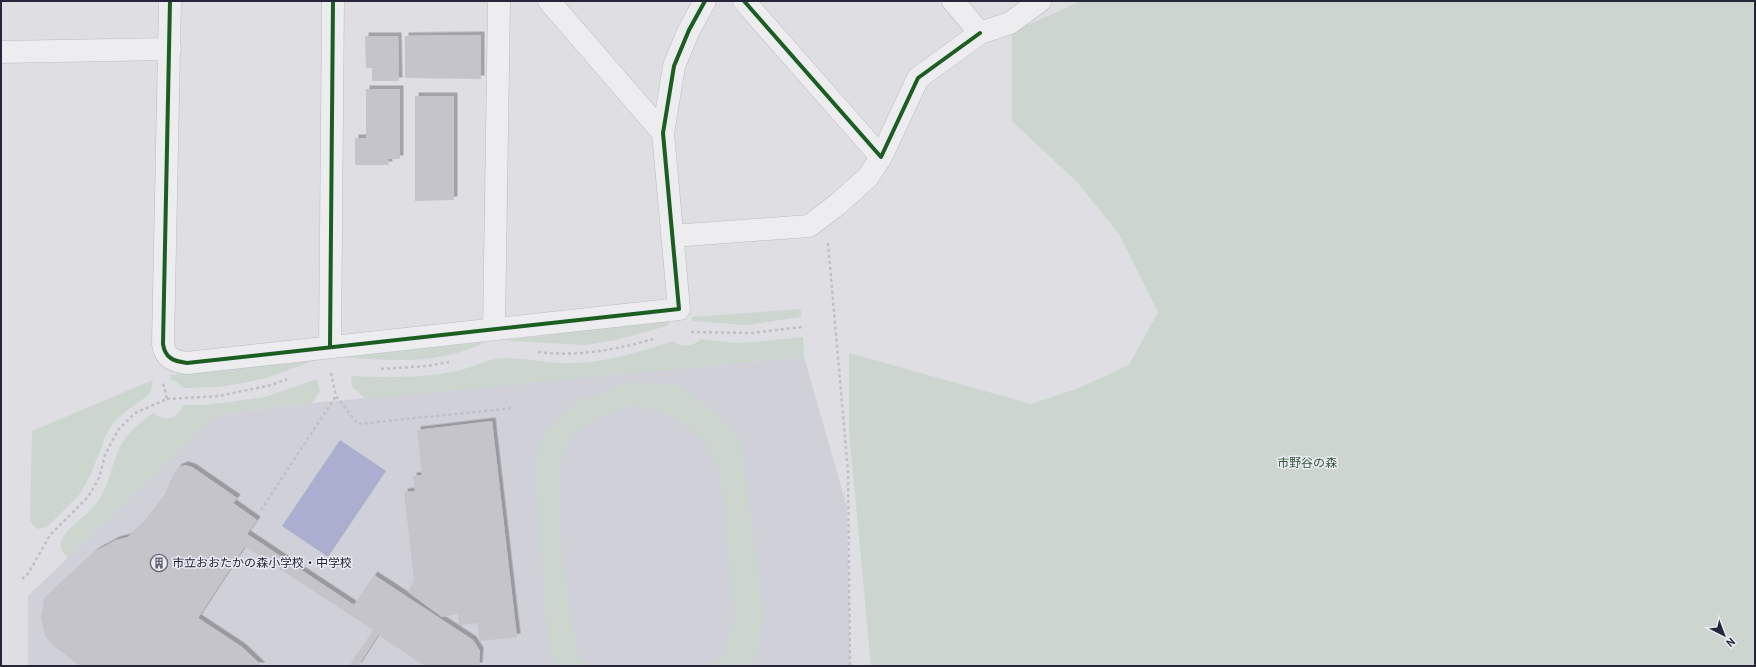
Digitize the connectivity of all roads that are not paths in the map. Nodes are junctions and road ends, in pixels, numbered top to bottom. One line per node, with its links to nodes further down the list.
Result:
1 (170, 1): 10 (street)
2 (333, 1): 16 (street)
3 (499, 1): 15 (street)
4 (549, 1): 12 (street)
5 (705, 1): 12 (street)
6 (744, 1): 13 (street)
7 (953, 1): 9 (street)
8 (1040, 1): 9 (street)
9 (980, 33): 13 (street)
10 (170, 50): 11 (street); 16 (street)
11 (1, 52)
12 (663, 133): 14 (street)
13 (881, 157): 14 (street)
14 (672, 236): 15 (street)
15 (494, 329): 16 (street)
16 (330, 346)

